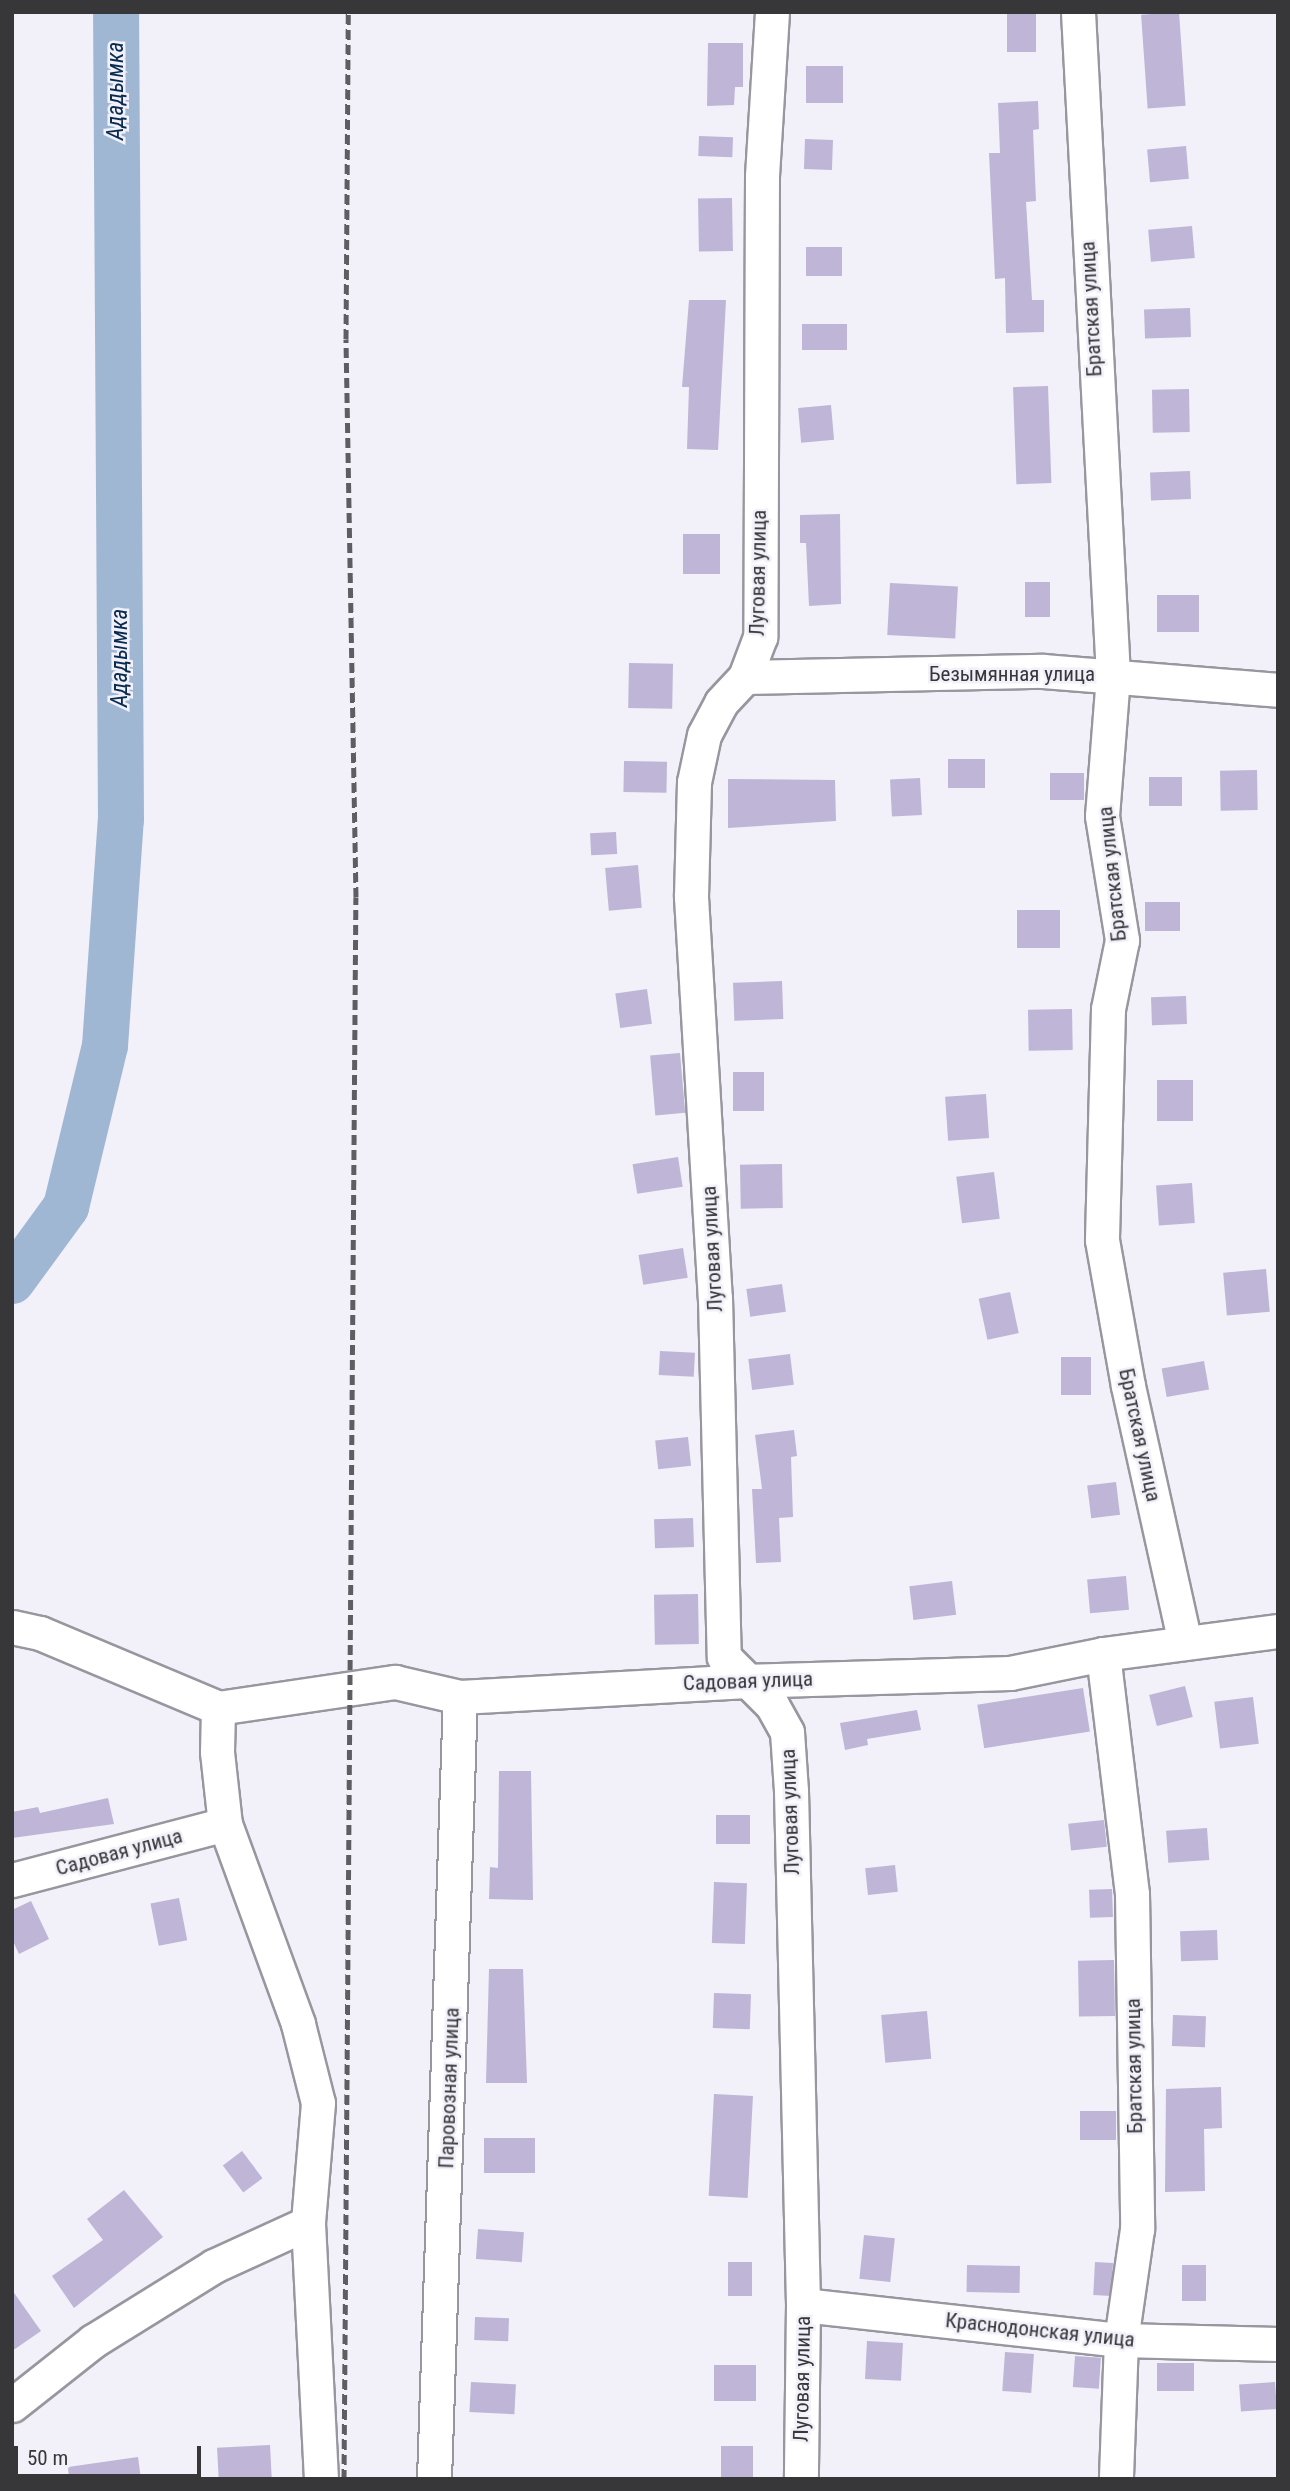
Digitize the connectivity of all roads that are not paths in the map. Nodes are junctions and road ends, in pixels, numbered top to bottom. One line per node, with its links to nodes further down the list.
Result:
1 (772, 12): 4 (street, Луговая улица)
2 (1078, 12): 3 (street, Братская улица)
3 (1114, 676): 4 (street, Безымянная улица); 5 (street, Безымянная улица); 8 (street, Братская улица)
4 (745, 677): 10 (street, Луговая улица)
5 (1278, 690)
6 (12, 1627): 12 (street)
7 (1278, 1631): 8 (street, Садовая улица)
8 (1185, 1643): 9 (street, Садовая улица)
9 (1103, 1654): 10 (street, Садовая улица); 17 (street, Братская улица)
10 (743, 1681): 11 (street, Садовая улица); 16 (street, Луговая улица)
11 (460, 1697): 12 (street, Садовая улица); 21 (street, Паровозная улица)
12 (218, 1708): 13 (street)
13 (225, 1824): 14 (street, Садовая улица); 15 (street)
14 (12, 1880)
15 (308, 2223): 19 (street); 20 (street)
16 (803, 2305): 17 (street, Краснодонская улица); 22 (street, Луговая улица)
17 (1121, 2340): 18 (street, Краснодонская улица); 23 (street, Братская улица)
18 (1278, 2344)
19 (12, 2405)
20 (321, 2479)
21 (434, 2479)
22 (801, 2479)
23 (1116, 2479)

